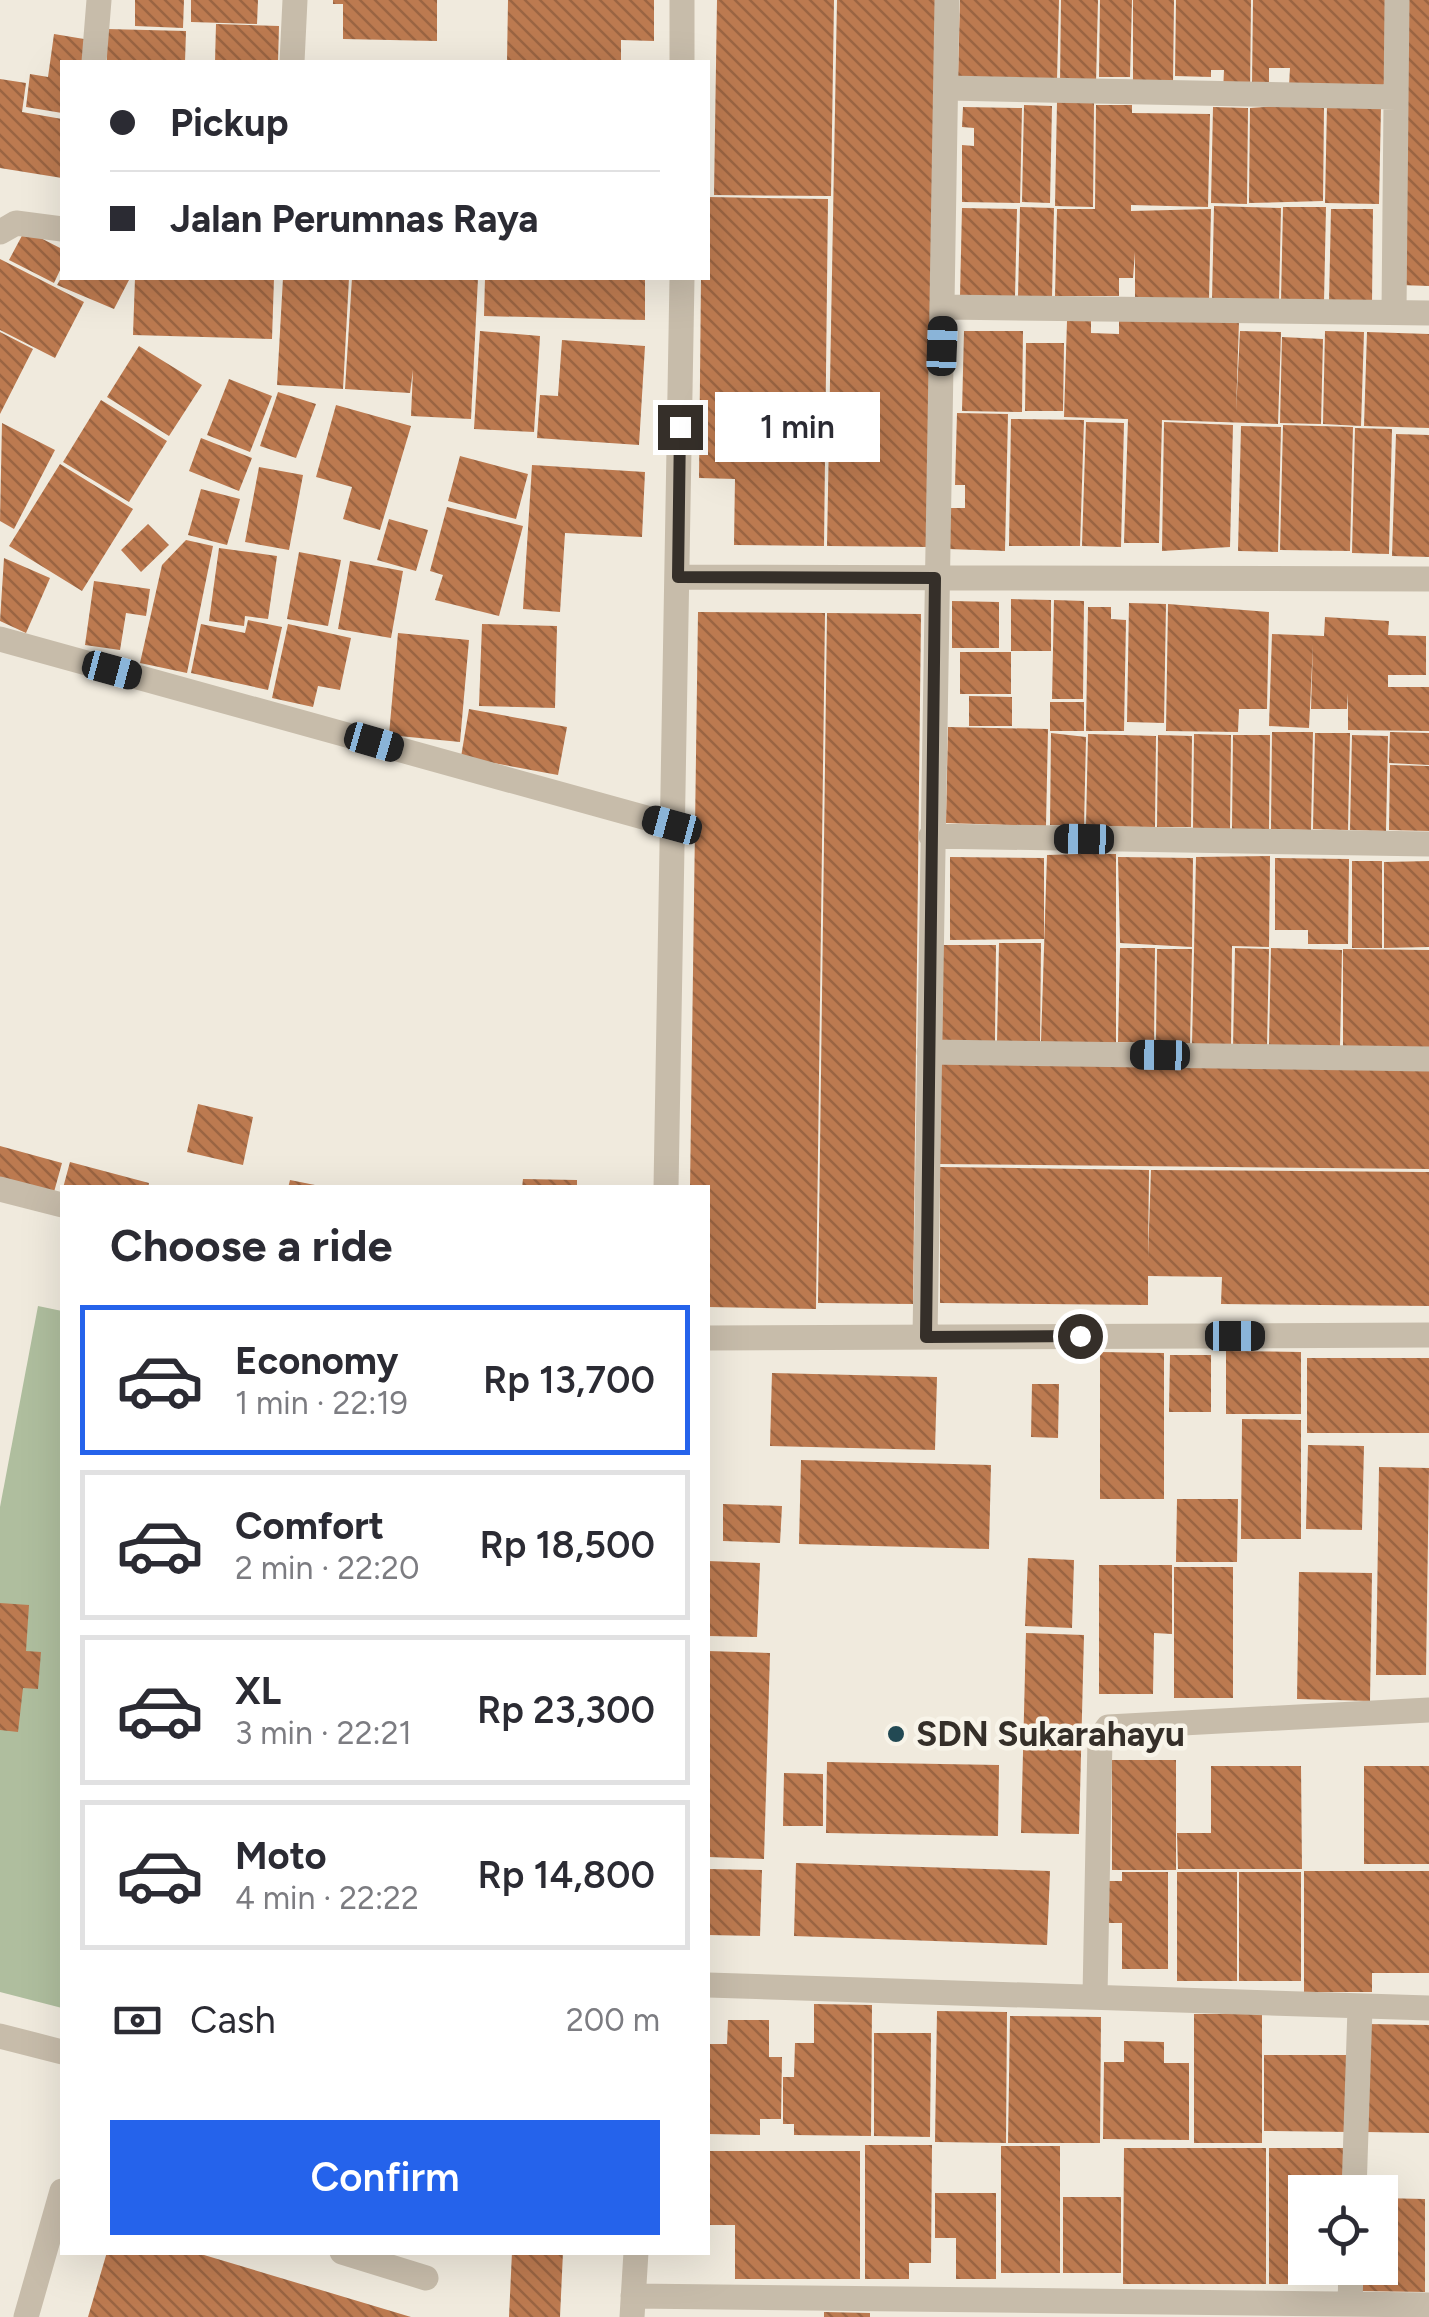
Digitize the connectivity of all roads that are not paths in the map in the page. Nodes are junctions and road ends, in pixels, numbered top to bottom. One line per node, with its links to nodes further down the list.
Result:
1 (98, 0): 6 (street)
2 (294, 0): 7 (street)
3 (682, 0): 8 (street)
4 (947, 0): 9 (street)
5 (1397, 0): 10 (street)
6 (94, 60)
7 (292, 60)
8 (682, 60)
9 (947, 88): 10 (street); 14 (street)
10 (1396, 98): 15 (street)
11 (60, 228): 12 (street)
12 (0, 232)
13 (682, 280): 17 (street)
14 (943, 307): 15 (street); 18 (street)
15 (1394, 312): 16 (street)
16 (1429, 313)
17 (678, 577): 18 (street); 21 (street)
18 (935, 578): 19 (street); 22 (street)
19 (1429, 580)
20 (0, 639): 21 (street)
21 (672, 825): 26 (street)
22 (931, 836): 23 (street); 24 (street)
23 (1429, 844)
24 (929, 1052): 25 (street); 30 (street)
25 (1429, 1059)
26 (666, 1185)
27 (0, 1189): 28 (street)
28 (60, 1204)
29 (1429, 1335): 30 (street)
30 (926, 1337): 31 (street)
31 (710, 1338)
32 (1429, 1710): 34 (street)
33 (710, 1986): 34 (street)
34 (1095, 1996): 35 (street)
35 (1360, 2008): 36 (street); 39 (street)
36 (1429, 2008)
37 (0, 2036): 38 (street)
38 (60, 2051)
39 (1355, 2175)
40 (60, 2198): 48 (street)
41 (352, 2255): 43 (street)
42 (636, 2255): 47 (street)
43 (426, 2278)
44 (1351, 2285): 45 (street)
45 (1350, 2305): 46 (street); 47 (street)
46 (1429, 2305)
47 (632, 2307)
48 (26, 2317)

